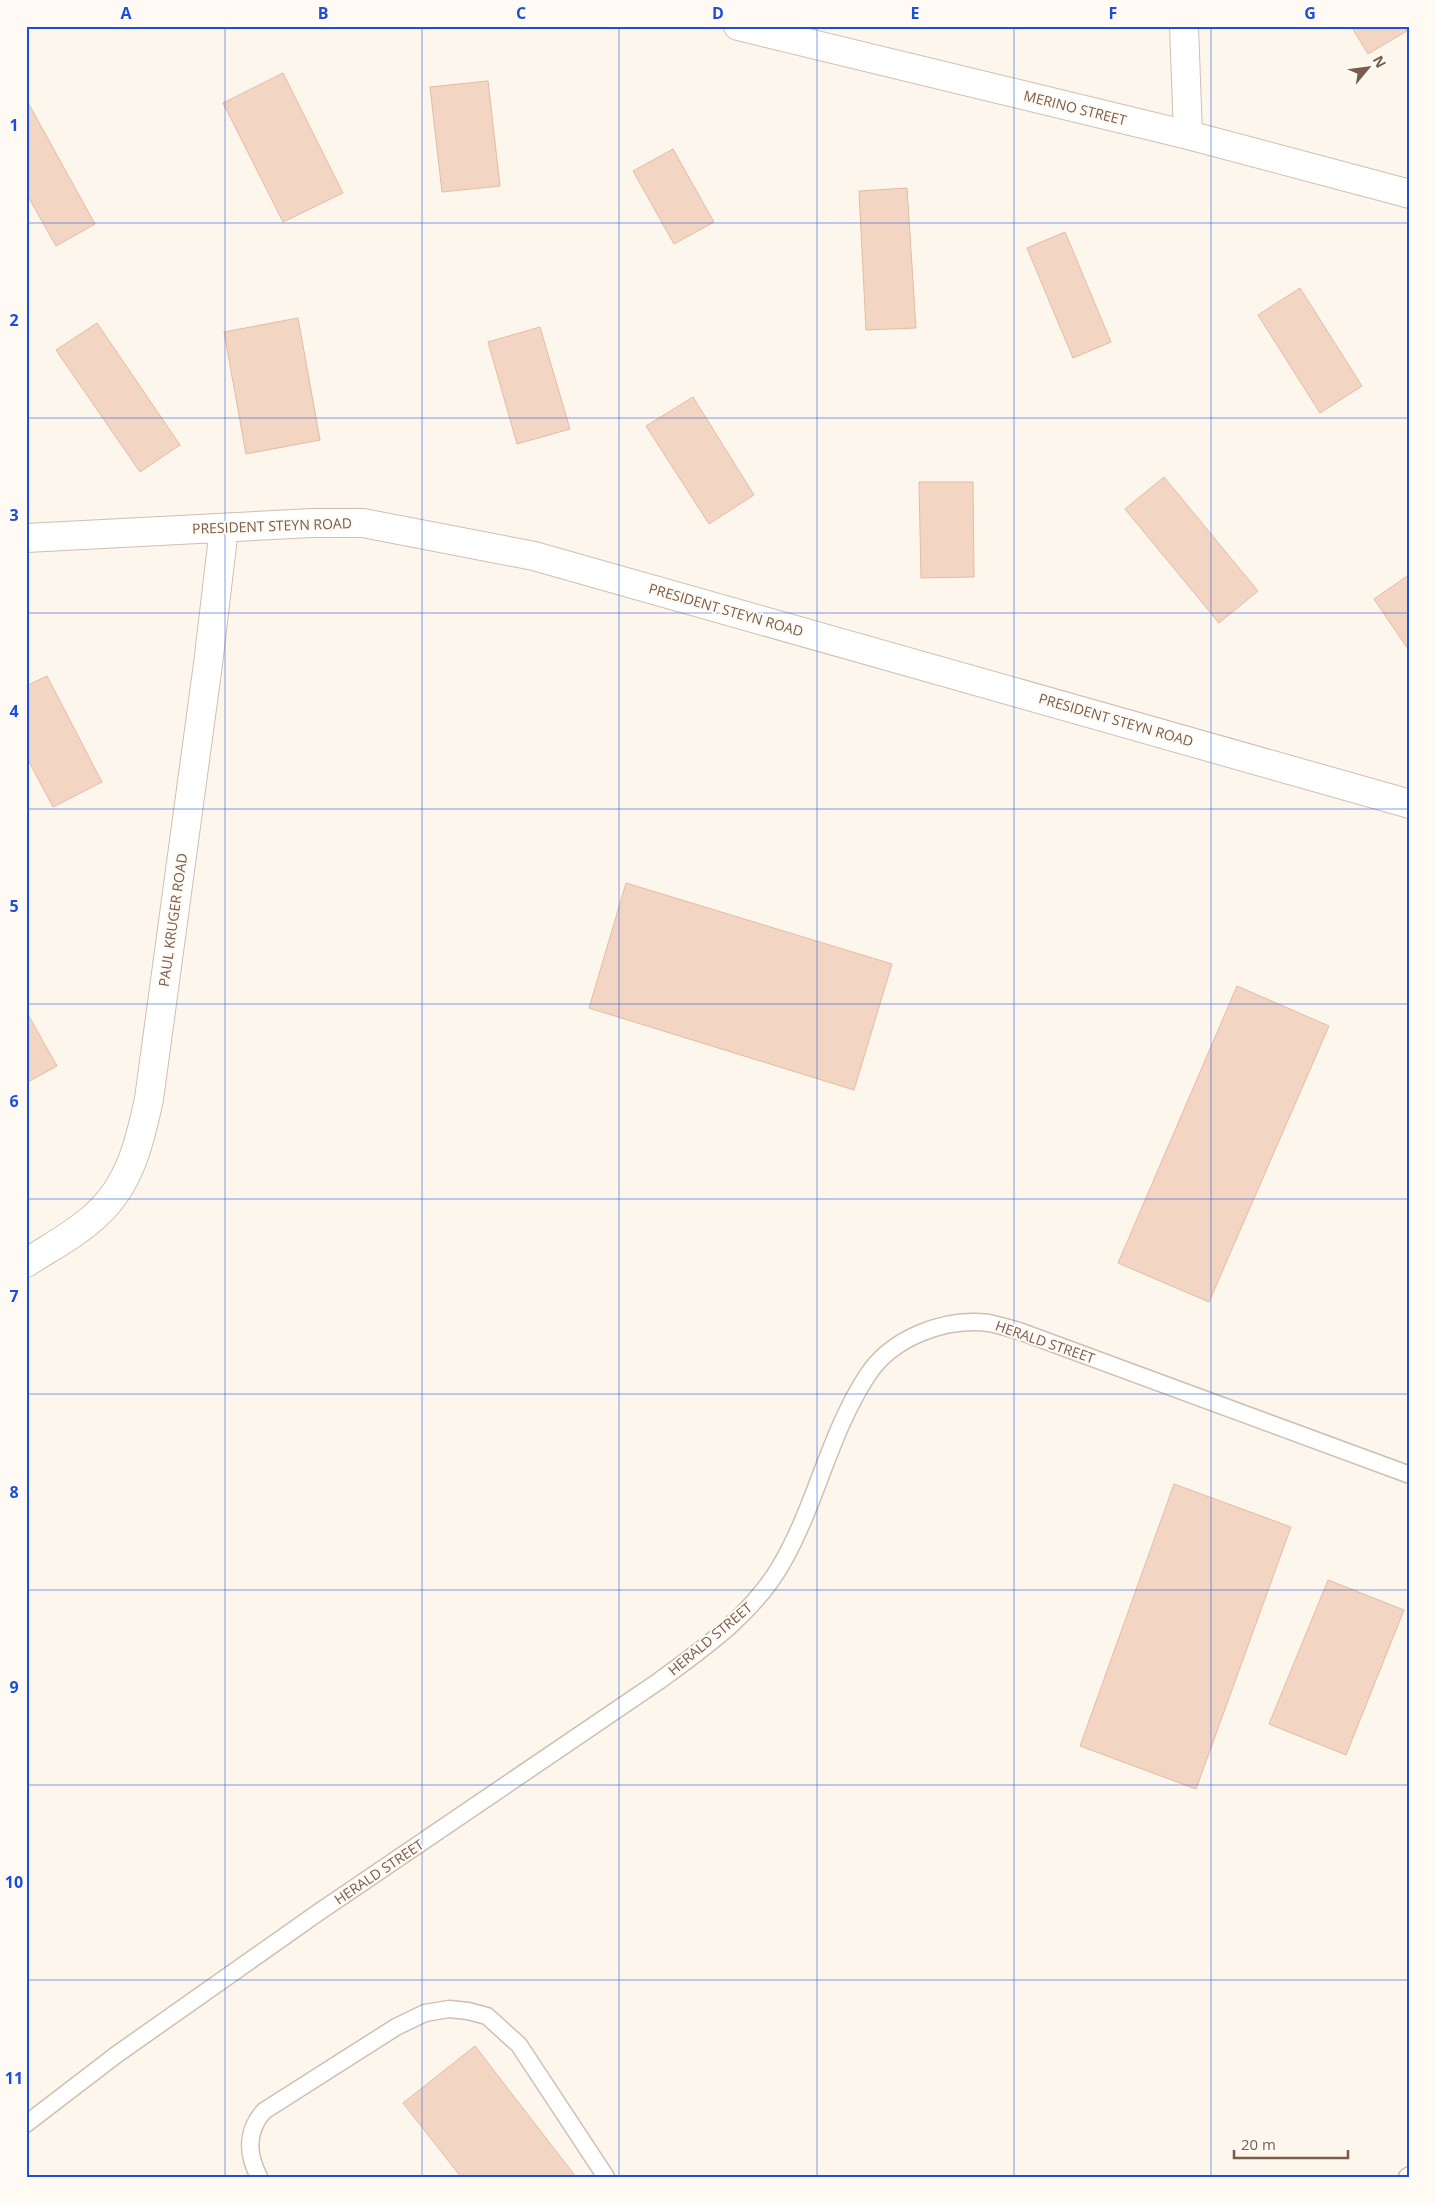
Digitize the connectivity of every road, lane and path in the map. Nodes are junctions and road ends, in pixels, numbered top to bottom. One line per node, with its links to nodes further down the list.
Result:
1 (738, 26): 3 (street, MERINO STREET)
2 (1184, 26): 3 (street)
3 (1188, 135): 4 (street, MERINO STREET)
4 (1410, 194)
5 (224, 528): 6 (street, PRESIDENT STEYN ROAD); 7 (street, PRESIDENT STEYN ROAD); 8 (street, PAUL KRUGER ROAD)
6 (26, 538)
7 (1410, 804)
8 (26, 1263)
9 (1410, 1475): 10 (lane, HERALD STREET)
10 (26, 2124)
11 (259, 2177): 12 (lane)
12 (606, 2177)

